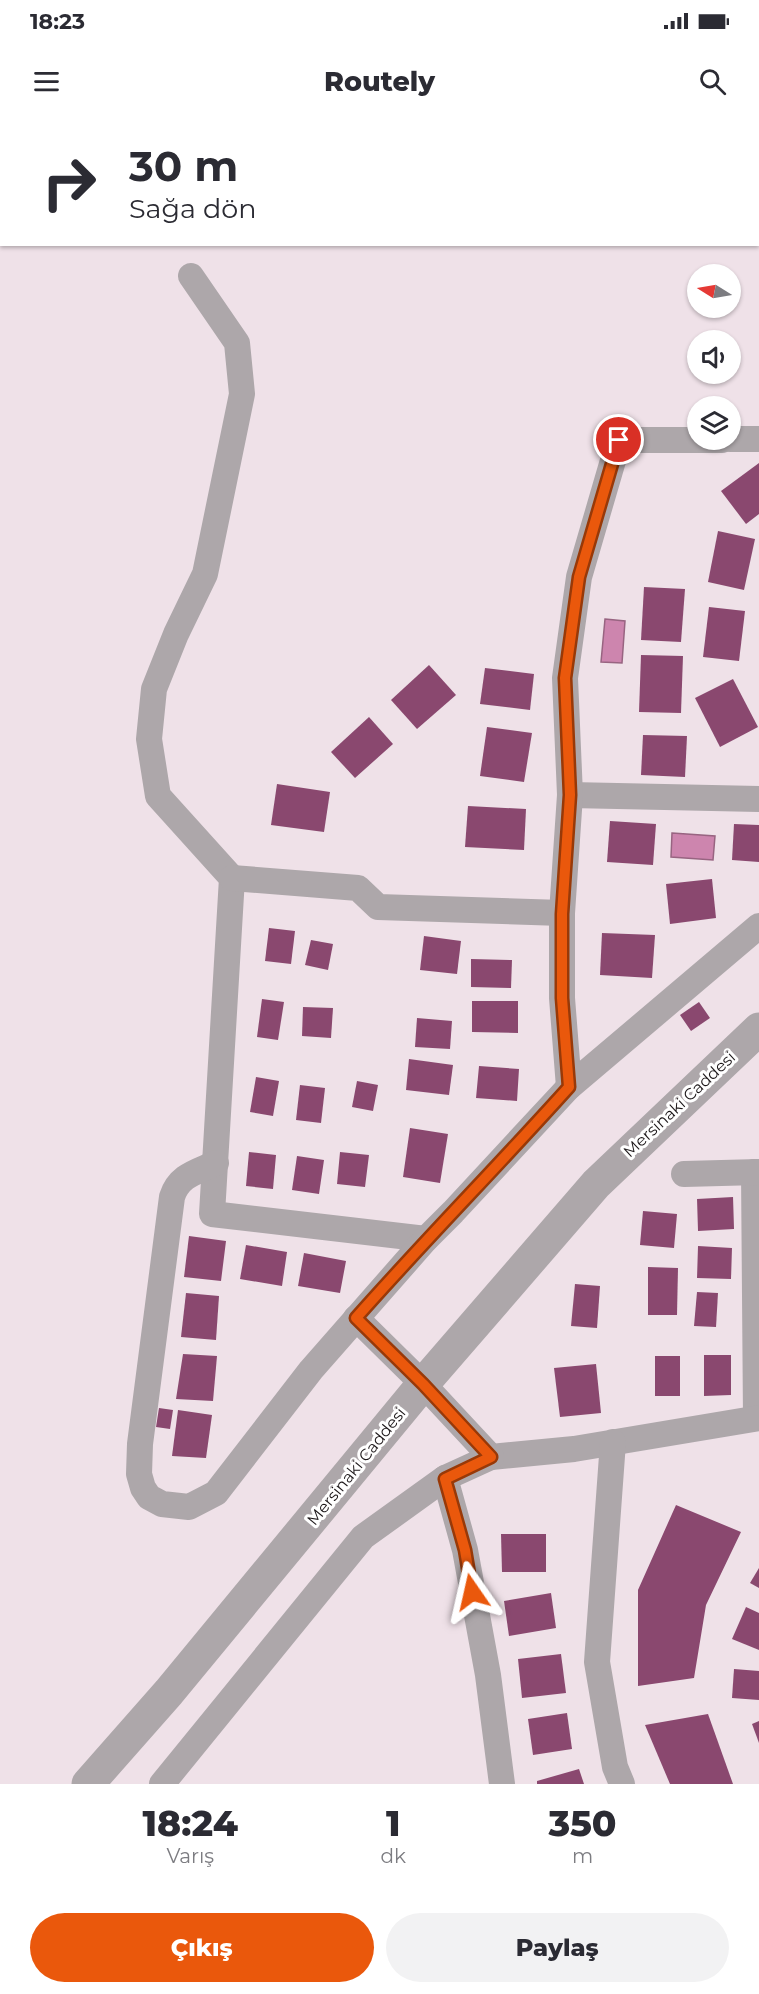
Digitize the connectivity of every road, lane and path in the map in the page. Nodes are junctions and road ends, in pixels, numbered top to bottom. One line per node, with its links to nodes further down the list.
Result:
1 (191, 276): 7 (street)
2 (759, 439): 4 (street)
3 (687, 440): 5 (street)
4 (741, 440)
5 (570, 795): 6 (street); 8 (street)
6 (759, 799)
7 (232, 878): 8 (street); 12 (street)
8 (562, 914): 11 (street)
9 (759, 927): 11 (street)
10 (759, 1029): 17 (street, Mersinaki Caddesi)
11 (569, 1087): 15 (street)
12 (216, 1163): 15 (street); 16 (street)
13 (757, 1172): 14 (street); 18 (street)
14 (684, 1174)
15 (426, 1239): 16 (street)
16 (356, 1318): 17 (street)
17 (423, 1384): 20 (street); 22 (street, Mersinaki Caddesi)
18 (757, 1418): 19 (street)
19 (614, 1442): 20 (street); 25 (street)
20 (491, 1457): 21 (street)
21 (445, 1479): 23 (street); 24 (street)
22 (88, 1784)
23 (162, 1784)
24 (502, 1784)
25 (622, 1784)

